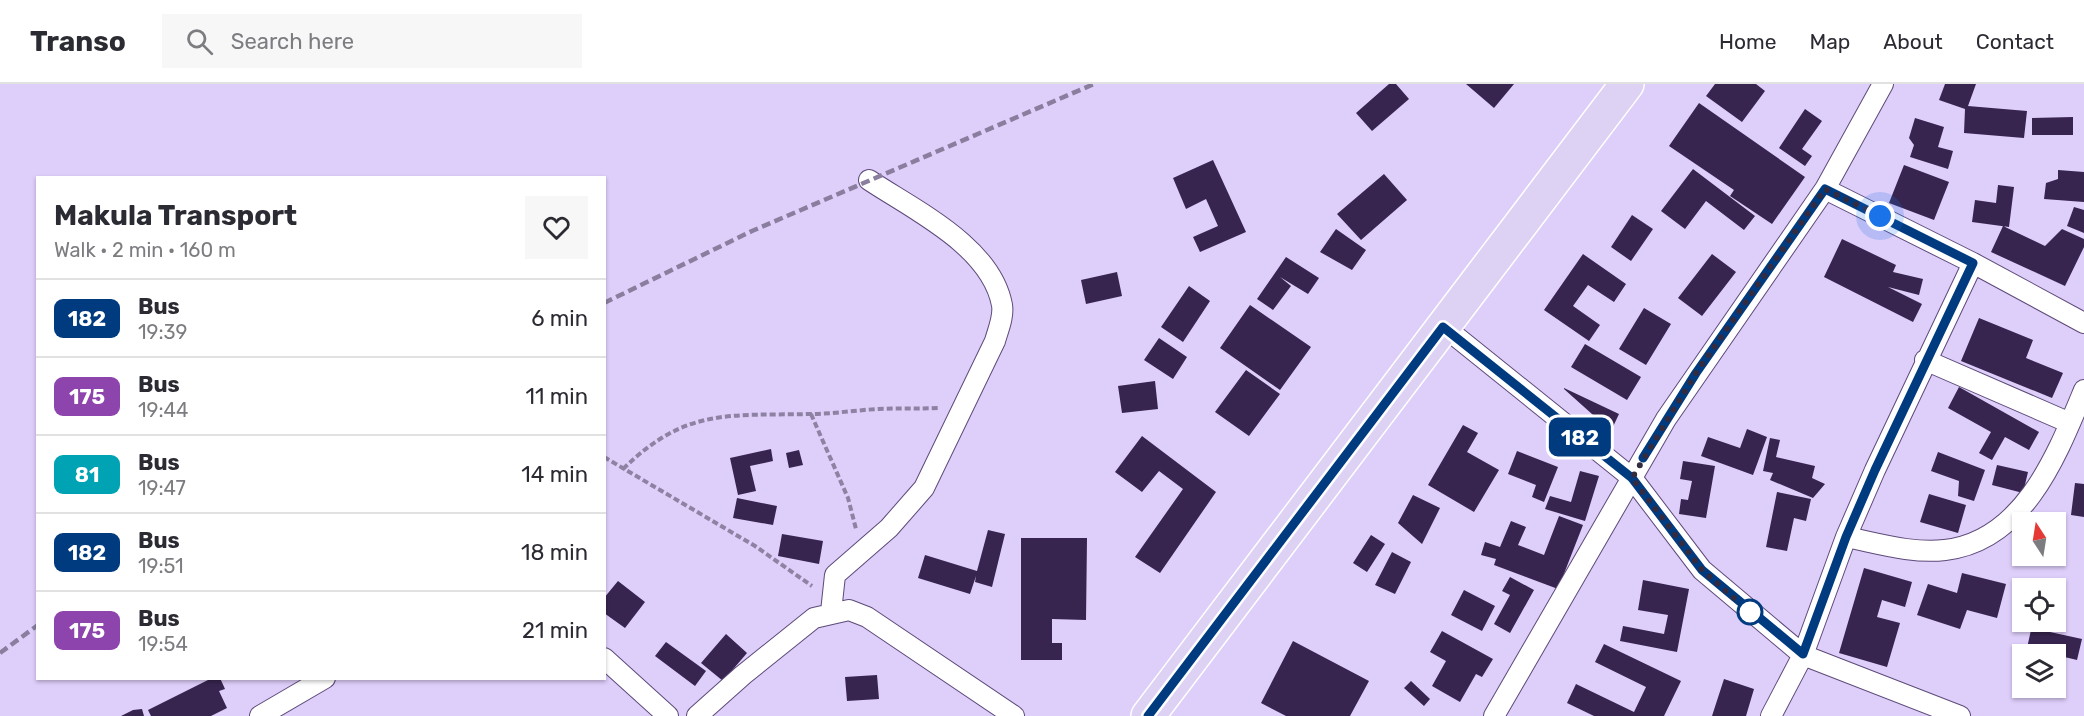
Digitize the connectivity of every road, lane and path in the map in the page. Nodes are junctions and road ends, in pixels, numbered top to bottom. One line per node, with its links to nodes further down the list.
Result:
1 (1627, 84): 7 (highway)
2 (1883, 84): 4 (street)
3 (869, 180): 10 (street)
4 (1825, 189): 5 (street); 15 (street)
5 (1973, 263): 6 (street); 8 (street)
6 (2084, 323)
7 (1443, 327): 15 (street); 26 (highway)
8 (1925, 360): 12 (street); 16 (street)
9 (2084, 390): 12 (street)
10 (964, 408): 11 (path); 17 (street)
11 (811, 414): 14 (path); 17 (path)
12 (2070, 423): 16 (street)
13 (606, 458): 14 (path)
14 (623, 469): 18 (path)
15 (1632, 478): 19 (street); 27 (street)
16 (1846, 537): 19 (street)
17 (861, 553): 18 (street)
18 (831, 606): 24 (street); 25 (street)
19 (1803, 654): 28 (street); 29 (street)
20 (606, 660): 23 (street)
21 (322, 680): 22 (street)
22 (260, 716)
23 (668, 716)
24 (698, 716)
25 (1014, 716)
26 (1148, 716)
27 (1494, 716)
28 (1772, 716)
29 (1960, 716)

